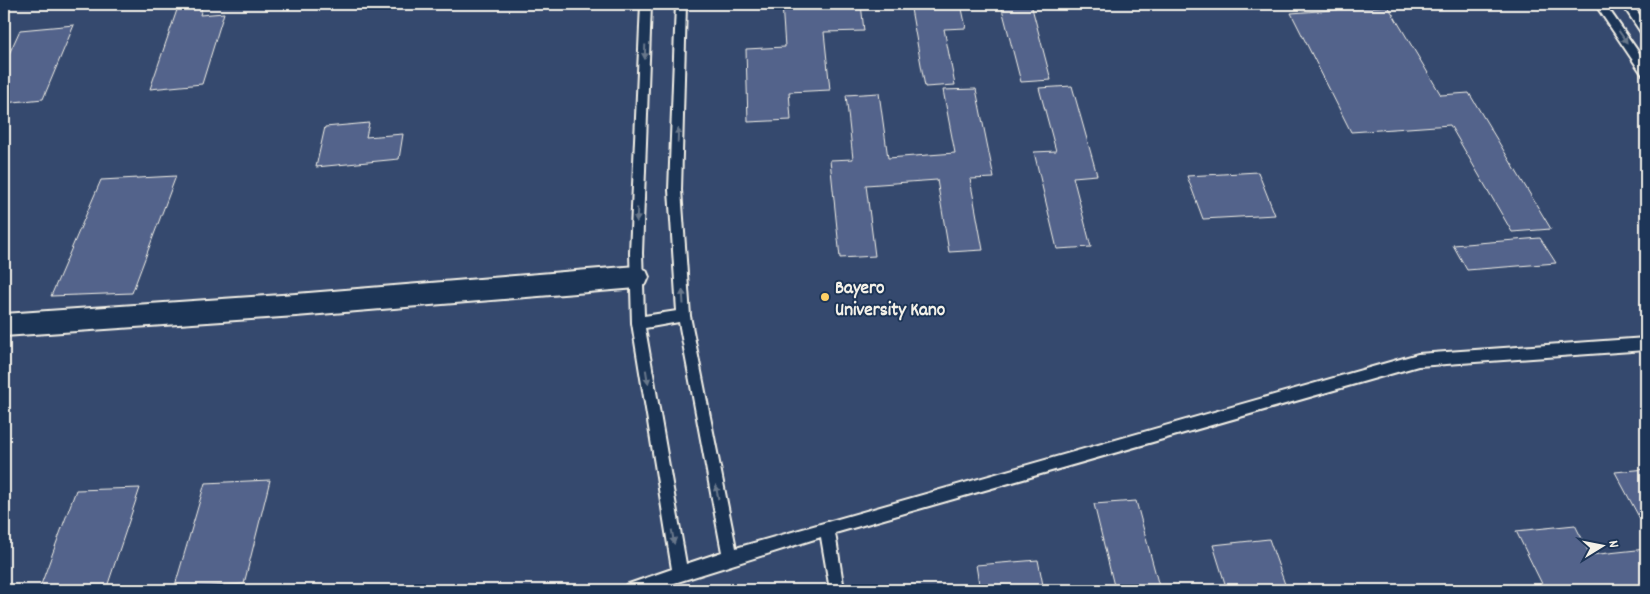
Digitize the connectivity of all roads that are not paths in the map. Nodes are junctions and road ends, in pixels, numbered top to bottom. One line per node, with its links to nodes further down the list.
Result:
1 (646, 4): 7 (lane, one-way to 7)
2 (681, 4): 8 (lane, one-way to 2)
3 (1600, 4): 6 (lane, one-way to 6)
4 (1627, 4): 5 (lane)
5 (1646, 31)
6 (1646, 71)
7 (637, 277): 9 (lane); 10 (street)
8 (684, 316): 9 (lane); 13 (lane, one-way to 8)
9 (638, 323): 14 (lane, one-way to 14)
10 (4, 325)
11 (1646, 344): 12 (lane)
12 (827, 528): 13 (lane); 16 (lane)
13 (730, 557): 14 (lane)
14 (680, 574): 15 (lane)
15 (632, 590)
16 (837, 590)

